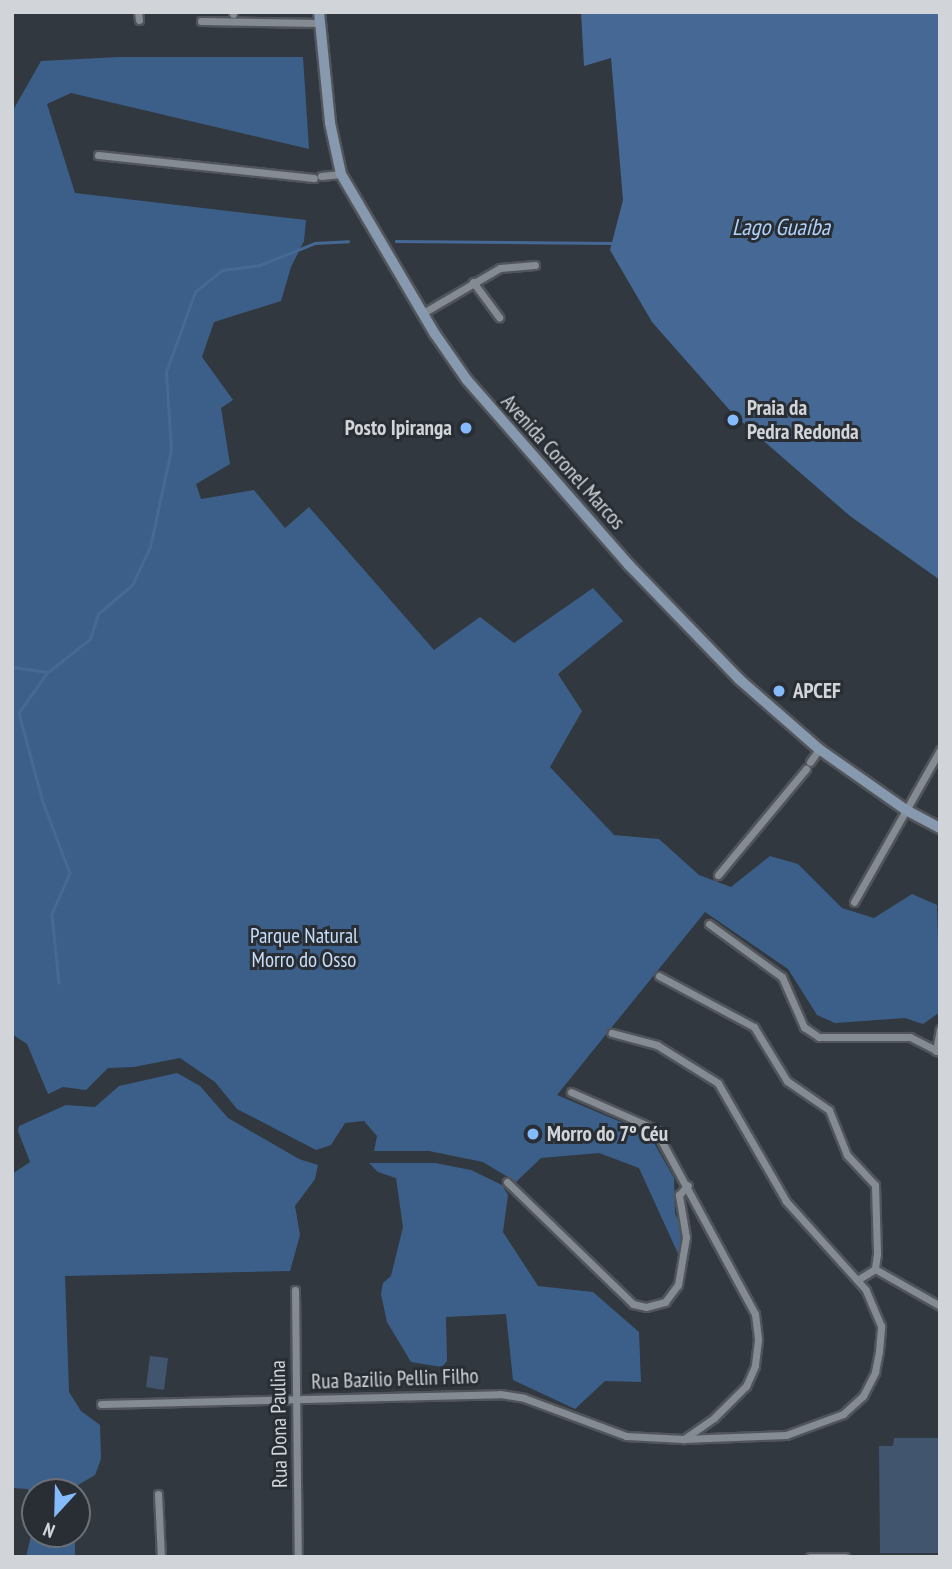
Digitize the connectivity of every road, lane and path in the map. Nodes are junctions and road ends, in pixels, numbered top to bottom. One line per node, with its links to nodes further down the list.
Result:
1 (319, 17): 2 (street); 4 (main road, Avenida Coronel Marcos)
2 (201, 21)
3 (98, 155): 4 (street)
4 (341, 174): 7 (main road, Avenida Coronel Marcos)
5 (535, 264): 6 (street)
6 (473, 282): 7 (street); 8 (street)
7 (424, 313): 9 (main road, Avenida Coronel Marcos)
8 (499, 317)
9 (819, 749): 11 (main road, Avenida Coronel Marcos); 13 (street)
10 (940, 750): 11 (street)
11 (906, 810): 12 (main road, Avenida Coronel Marcos); 14 (street)
12 (940, 828)
13 (718, 875)
14 (855, 902)
15 (709, 924): 19 (street)
16 (659, 976): 23 (street)
17 (940, 1029): 19 (street)
18 (612, 1032): 24 (street, Rua Bazilio Pellin Filho)
19 (938, 1051)
20 (571, 1092): 22 (street)
21 (507, 1182): 22 (street)
22 (688, 1185): 29 (street)
23 (874, 1269): 24 (street); 26 (street)
24 (859, 1279): 29 (street, Rua Bazilio Pellin Filho)
25 (295, 1290): 27 (street, Rua Dona Paulina)
26 (940, 1306)
27 (297, 1399): 28 (street, Rua Bazilio Pellin Filho); 29 (street, Rua Bazilio Pellin Filho); 32 (street, Rua Dona Paulina)
28 (101, 1404)
29 (683, 1440)
30 (158, 1494): 31 (street)
31 (161, 1557)
32 (298, 1557)
33 (810, 1557): 34 (street)
34 (845, 1557)

